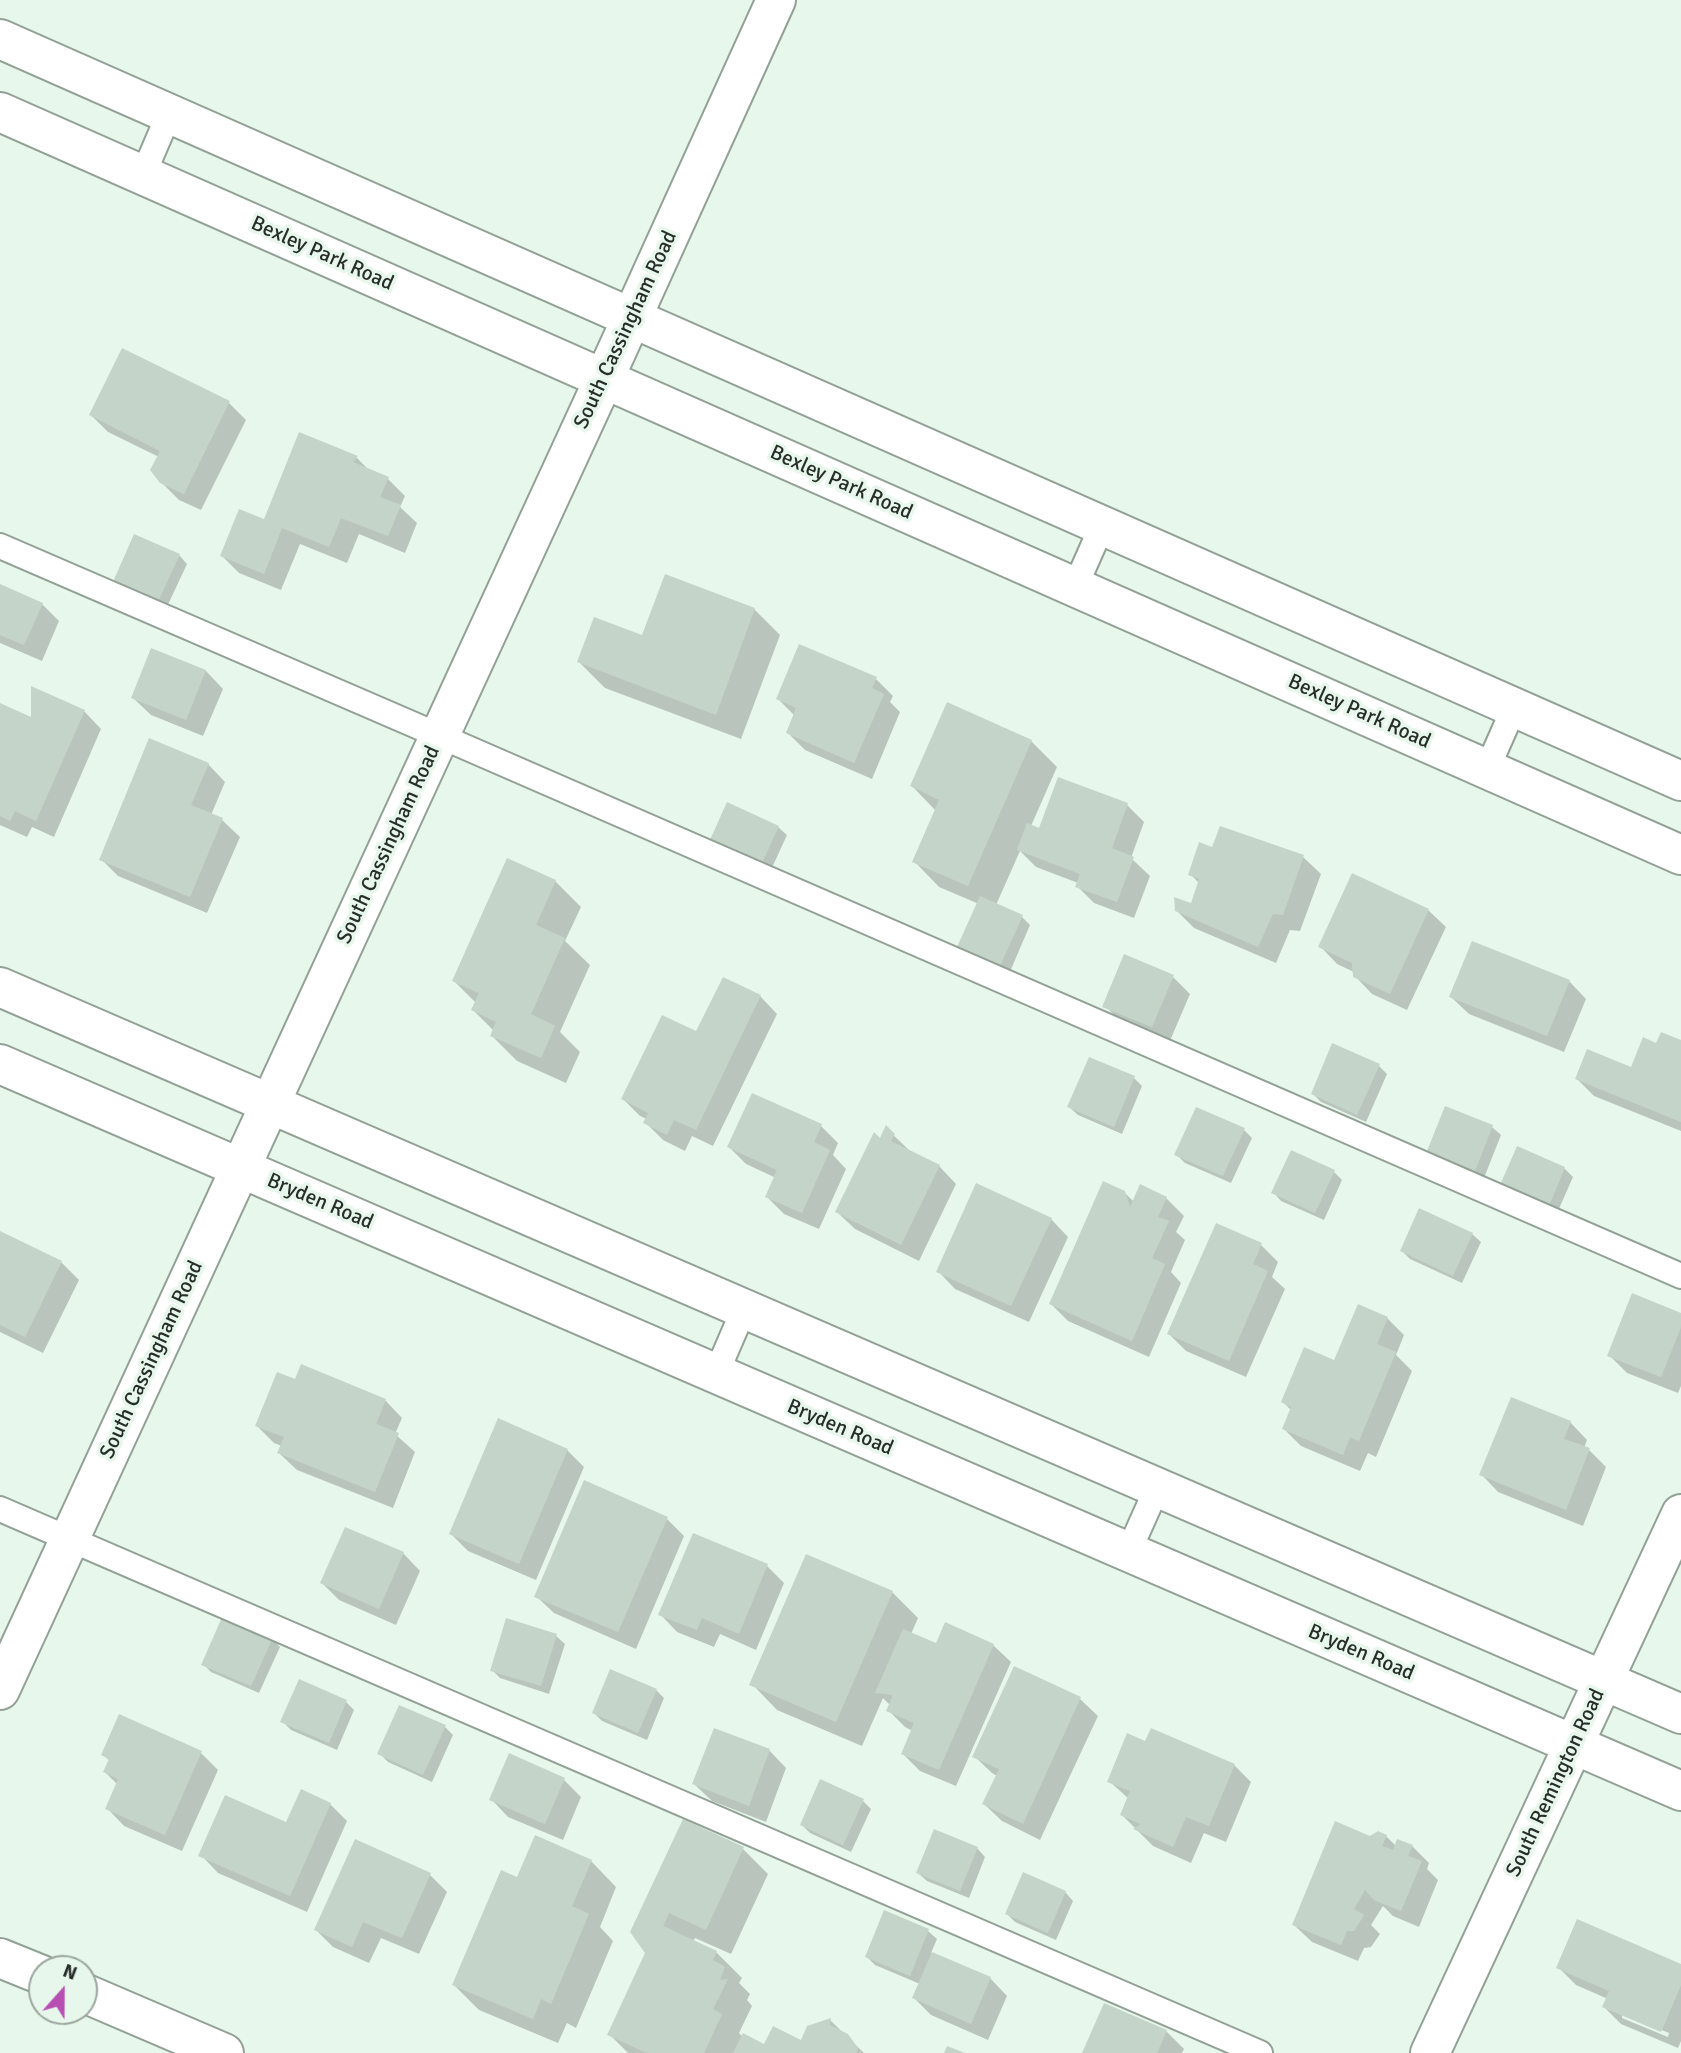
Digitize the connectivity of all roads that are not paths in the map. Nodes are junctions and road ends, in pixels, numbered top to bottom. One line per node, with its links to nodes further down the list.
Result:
1 (776, 0): 6 (street, South Cassingham Road)
2 (0, 39): 4 (street)
3 (0, 112): 5 (street, Bexley Park Road)
4 (169, 114): 5 (lane); 6 (street)
5 (143, 175): 7 (street, Bexley Park Road)
6 (632, 318): 7 (street, South Cassingham Road); 8 (street)
7 (604, 379): 10 (street, Bexley Park Road); 12 (street, South Cassingham Road)
8 (1102, 526): 10 (lane); 11 (street)
9 (0, 546): 12 (lane)
10 (1075, 587): 13 (street, Bexley Park Road)
11 (1514, 708): 13 (lane); 14 (street)
12 (440, 736): 18 (street, South Cassingham Road); 20 (lane)
13 (1487, 769): 15 (street, Bexley Park Road)
14 (1681, 781)
15 (1681, 855)
16 (0, 988): 18 (street)
17 (0, 1064): 19 (street, Bryden Road)
18 (270, 1104): 19 (street, South Cassingham Road); 21 (street)
19 (240, 1168): 22 (street, Bryden Road); 26 (street, South Cassingham Road)
20 (1681, 1276)
21 (744, 1309): 22 (lane); 23 (street)
22 (716, 1374): 27 (street, Bryden Road)
23 (1157, 1488): 27 (lane); 28 (street)
24 (0, 1509): 26 (lane)
25 (1681, 1514): 28 (street, South Remington Road)
26 (70, 1539): 29 (street, South Cassingham Road); 37 (lane)
27 (1128, 1553): 31 (street, Bryden Road)
28 (1604, 1681): 30 (street); 31 (street, South Remington Road)
29 (0, 1690)
30 (1681, 1714)
31 (1573, 1745): 32 (street, Bryden Road); 38 (street, South Remington Road)
32 (1681, 1791)
33 (0, 1958): 34 (street)
34 (28, 1969)
35 (98, 1999): 36 (street)
36 (225, 2053)
37 (1260, 2053)
38 (1430, 2053)

